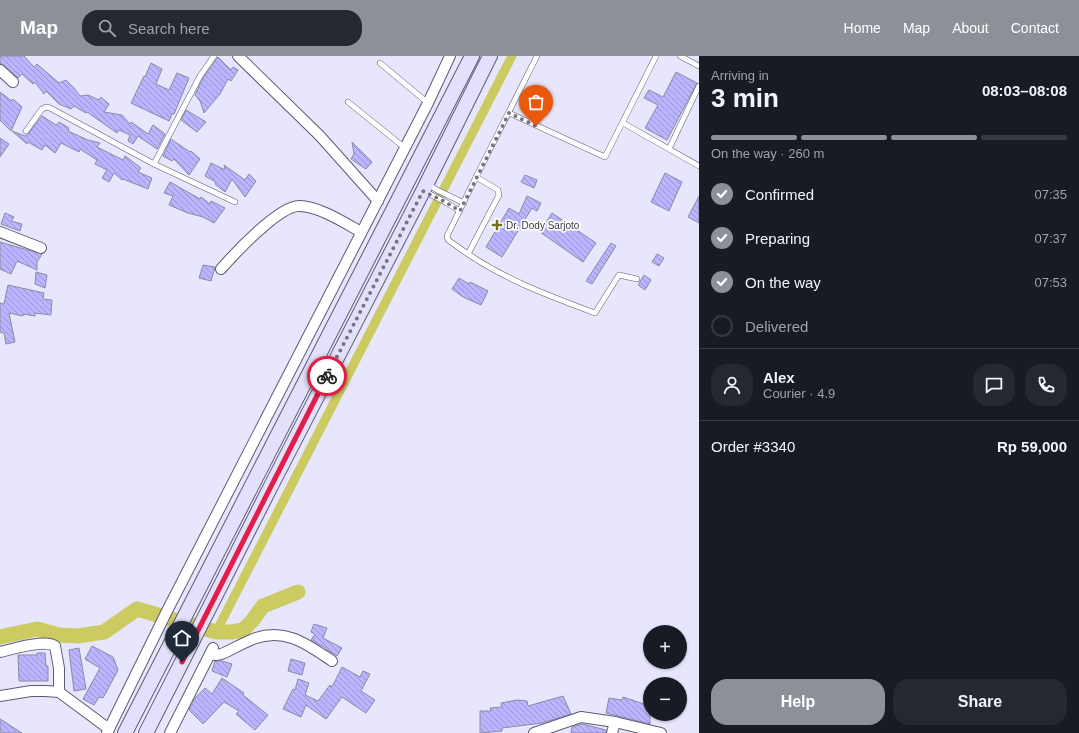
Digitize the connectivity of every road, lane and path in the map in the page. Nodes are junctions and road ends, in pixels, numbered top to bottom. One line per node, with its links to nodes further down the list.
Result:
1 (214, 56): 21 (lane)
2 (238, 56): 25 (street)
3 (450, 56): 15 (street)
4 (472, 56): 41 (main road)
5 (490, 56): 24 (main road)
6 (537, 56): 16 (lane)
7 (656, 56): 17 (lane)
8 (680, 56): 10 (lane)
9 (380, 64): 15 (lane)
10 (699, 66)
11 (0, 70): 12 (street)
12 (13, 82)
13 (699, 86): 20 (lane)
14 (348, 102): 19 (lane)
15 (428, 103): 19 (street)
16 (509, 113): 17 (lane); 23 (lane)
17 (623, 123): 20 (lane)
18 (26, 131): 21 (lane)
19 (405, 148): 25 (street)
20 (669, 149): 22 (lane)
21 (154, 164): 26 (lane)
22 (698, 164)
23 (476, 177): 27 (lane); 32 (lane)
24 (430, 190): 27 (lane); 28 (lane); 42 (main road)
25 (378, 200): 30 (street)
26 (235, 202)
27 (464, 203): 28 (lane)
28 (460, 211): 32 (lane)
29 (0, 232): 31 (street)
30 (361, 232): 33 (street); 40 (street)
31 (41, 248)
32 (468, 254): 34 (lane)
33 (221, 269)
34 (638, 279)
35 (0, 652): 37 (street)
36 (332, 661): 43 (street)
37 (58, 692): 38 (street); 40 (street)
38 (0, 696)
39 (615, 722): 44 (street); 45 (street); 46 (street)
40 (108, 731)
41 (125, 733)
42 (146, 733)
43 (170, 733)
44 (534, 733)
45 (612, 733)
46 (661, 733)

